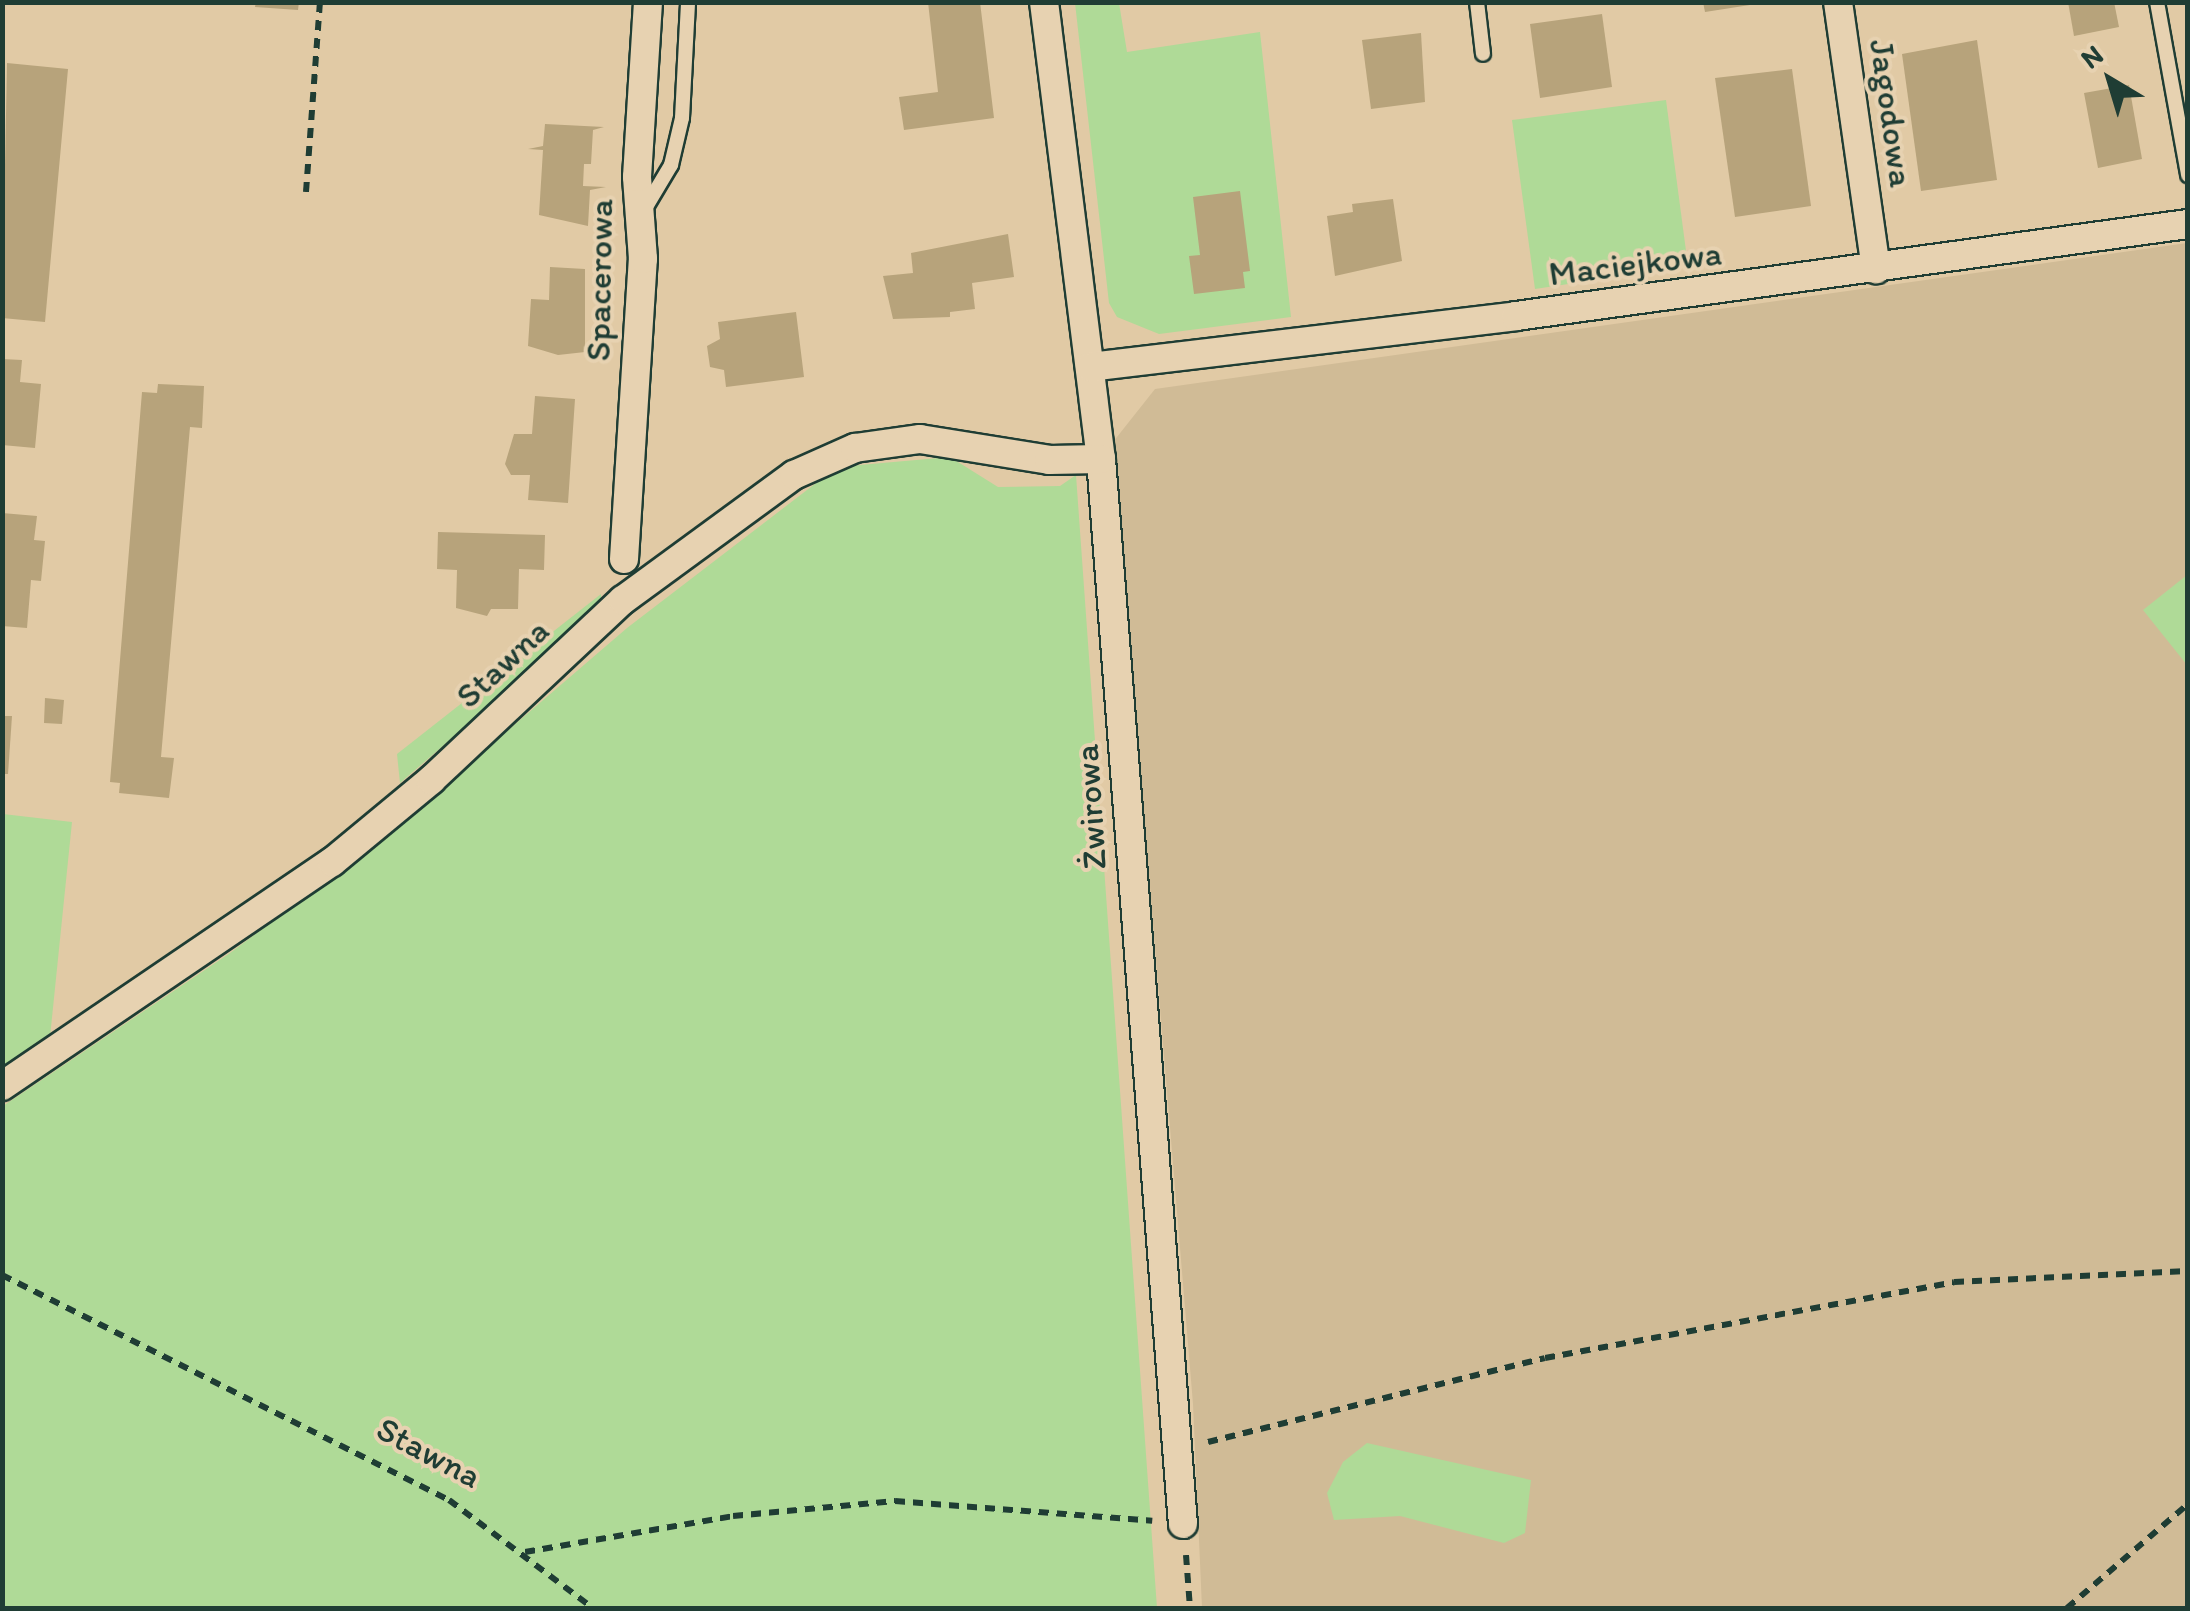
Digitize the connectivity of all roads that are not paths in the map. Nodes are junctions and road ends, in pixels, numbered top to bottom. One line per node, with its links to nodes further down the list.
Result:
1 (648, 2): 9 (street, Spacerowa)
2 (688, 2): 9 (lane)
3 (1044, 2): 12 (street, Żwirowa)
4 (1477, 2): 7 (lane)
5 (1838, 2): 11 (street, Jagodowa)
6 (2157, 2): 8 (lane)
7 (1483, 54)
8 (2188, 174)
9 (640, 217): 14 (street, Spacerowa)
10 (2188, 224): 11 (street, Maciejkowa)
11 (1876, 270): 12 (street, Maciejkowa)
12 (1090, 366): 13 (street, Żwirowa)
13 (1101, 459): 15 (street, Stawna); 16 (street, Żwirowa)
14 (624, 559)
15 (2, 1086)
16 (1183, 1524)

